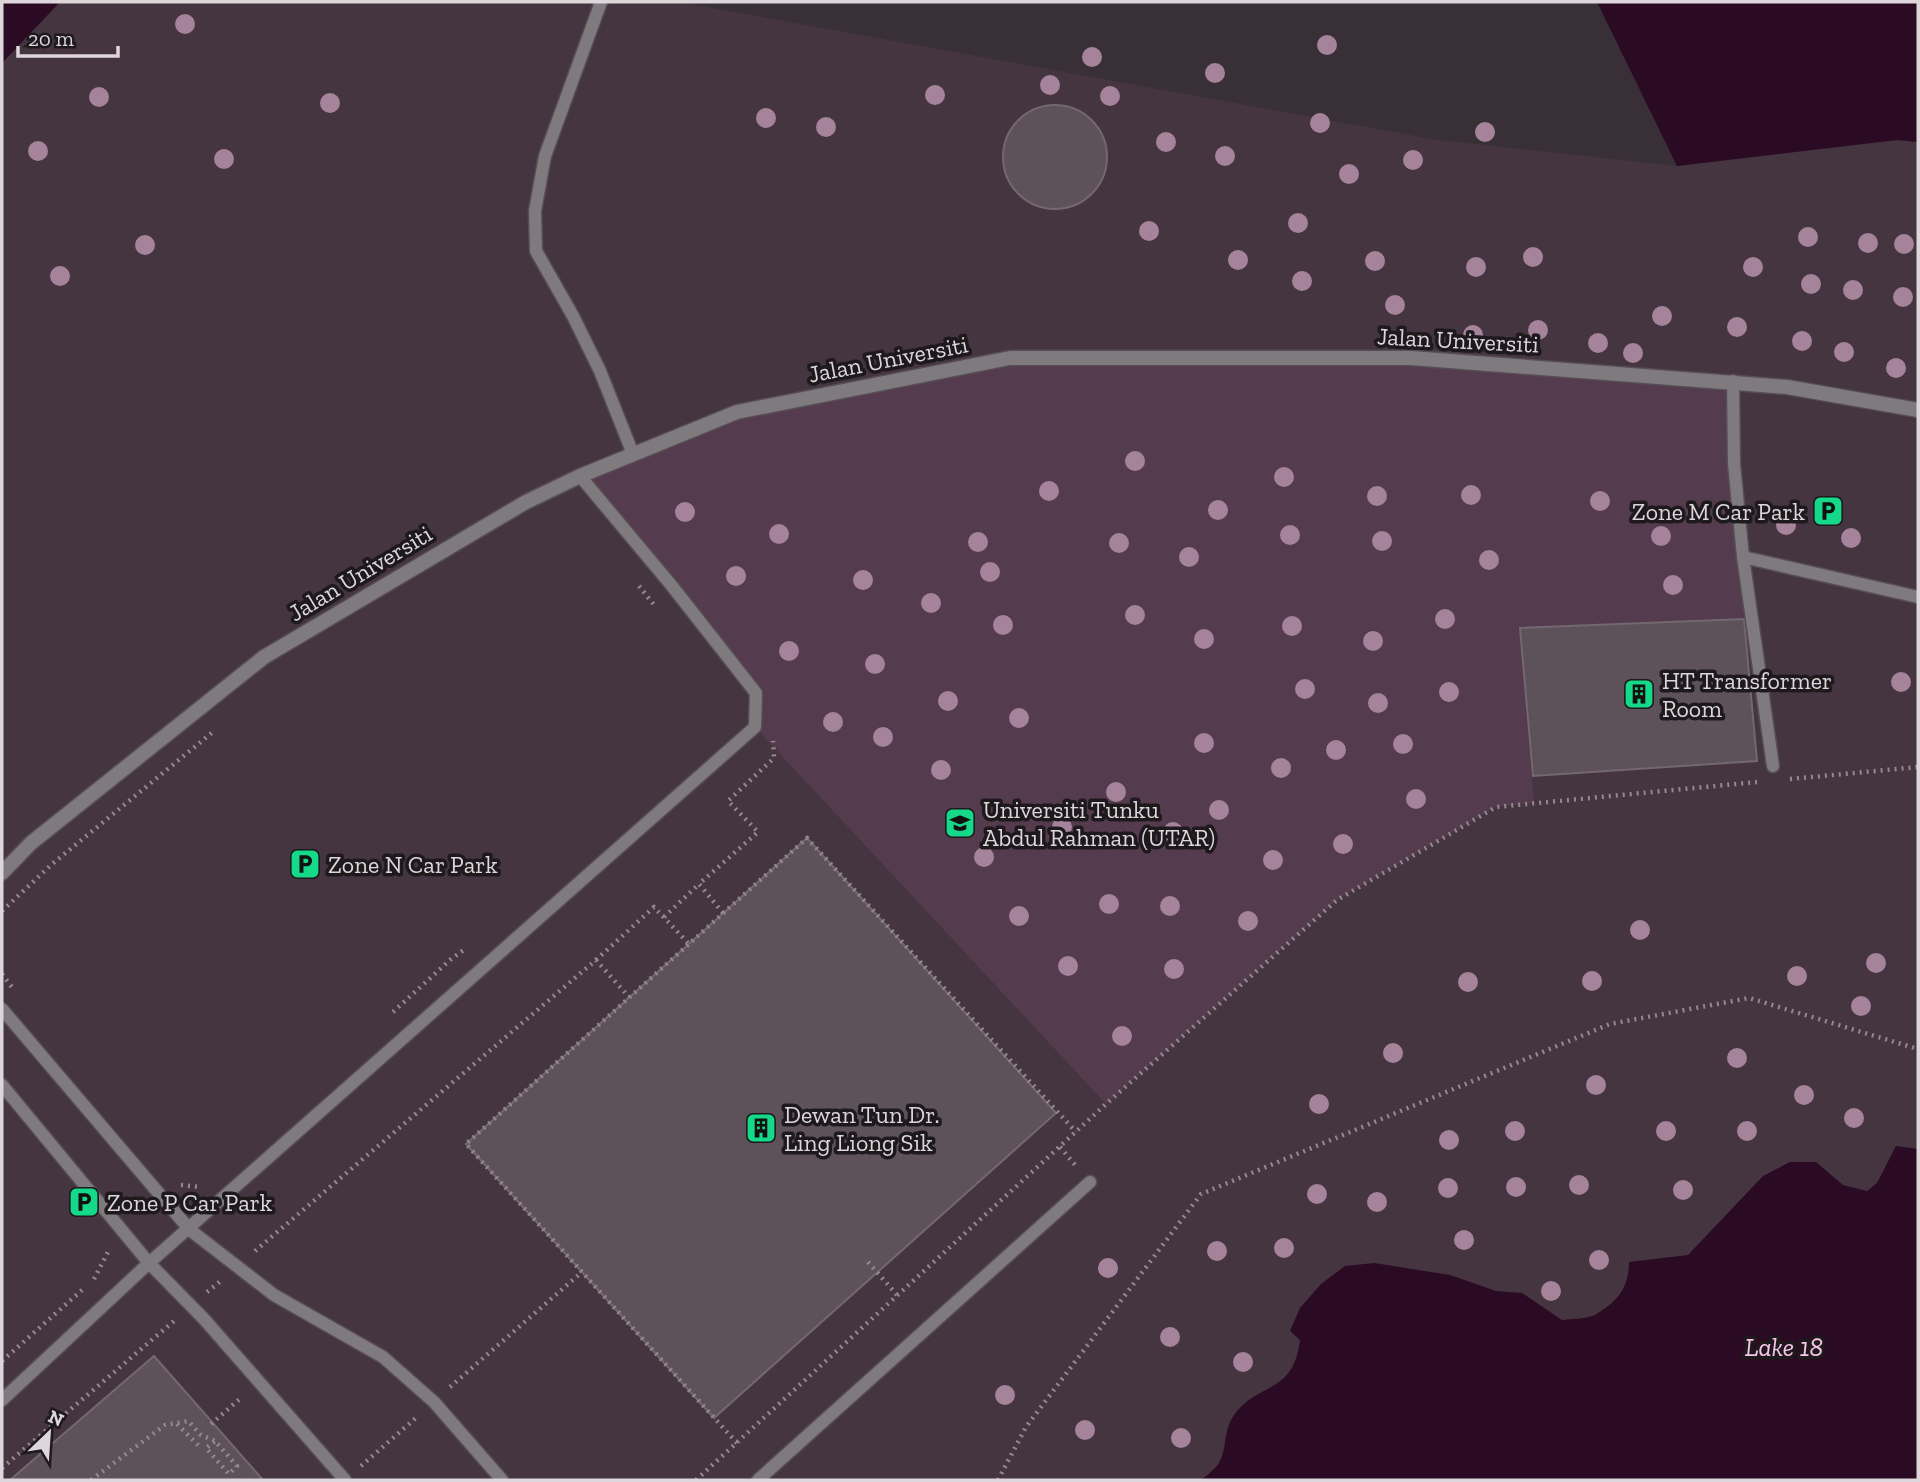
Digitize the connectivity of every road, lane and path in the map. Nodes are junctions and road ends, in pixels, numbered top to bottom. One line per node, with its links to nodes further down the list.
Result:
1 (601, 2): 4 (lane)
2 (1732, 381): 3 (street, Jalan Universiti); 4 (street, Jalan Universiti); 6 (lane)
3 (1918, 410)
4 (634, 454): 5 (street, Jalan Universiti)
5 (580, 476): 16 (street, Jalan Universiti); 35 (lane)
6 (1742, 557): 8 (lane); 12 (lane)
7 (635, 582): 9 (path)
8 (1918, 597)
9 (661, 612)
10 (220, 726): 18 (path)
11 (773, 735): 17 (path)
12 (1773, 766)
13 (1918, 767): 14 (path)
14 (1781, 780)
15 (1767, 781): 31 (path)
16 (2, 873)
17 (699, 884): 19 (path); 20 (path)
18 (2, 911)
19 (723, 913): 22 (path); 31 (path)
20 (664, 917): 22 (path); 23 (path)
21 (473, 942): 28 (path)
22 (689, 944): 26 (path)
23 (596, 960): 26 (path); 39 (path)
24 (2, 974): 25 (path)
25 (19, 995)
26 (629, 997): 40 (path)
27 (2, 1009): 35 (lane)
28 (390, 1016)
29 (1918, 1049): 56 (path)
30 (2, 1085): 38 (lane)
31 (1076, 1132): 41 (path)
32 (208, 1179): 34 (path)
33 (1090, 1182): 55 (lane)
34 (179, 1185)
35 (190, 1230): 38 (lane); 39 (lane)
36 (110, 1247): 43 (path)
37 (868, 1262): 41 (path)
38 (149, 1263): 42 (lane); 44 (lane)
39 (237, 1267): 42 (path); 45 (lane)
40 (582, 1272): 45 (path); 48 (path)
41 (898, 1296): 48 (path)
42 (191, 1306): 50 (path); 52 (lane)
43 (2, 1361)
44 (2, 1400)
45 (434, 1402): 52 (path); 53 (lane)
46 (177, 1423): 47 (path); 49 (path); 51 (path)
47 (215, 1441): 47 (path)
48 (737, 1443): 54 (path)
49 (199, 1446)
50 (2, 1468)
51 (91, 1480)
52 (345, 1480)
53 (502, 1480)
54 (696, 1480)
55 (758, 1480)
56 (998, 1480)

